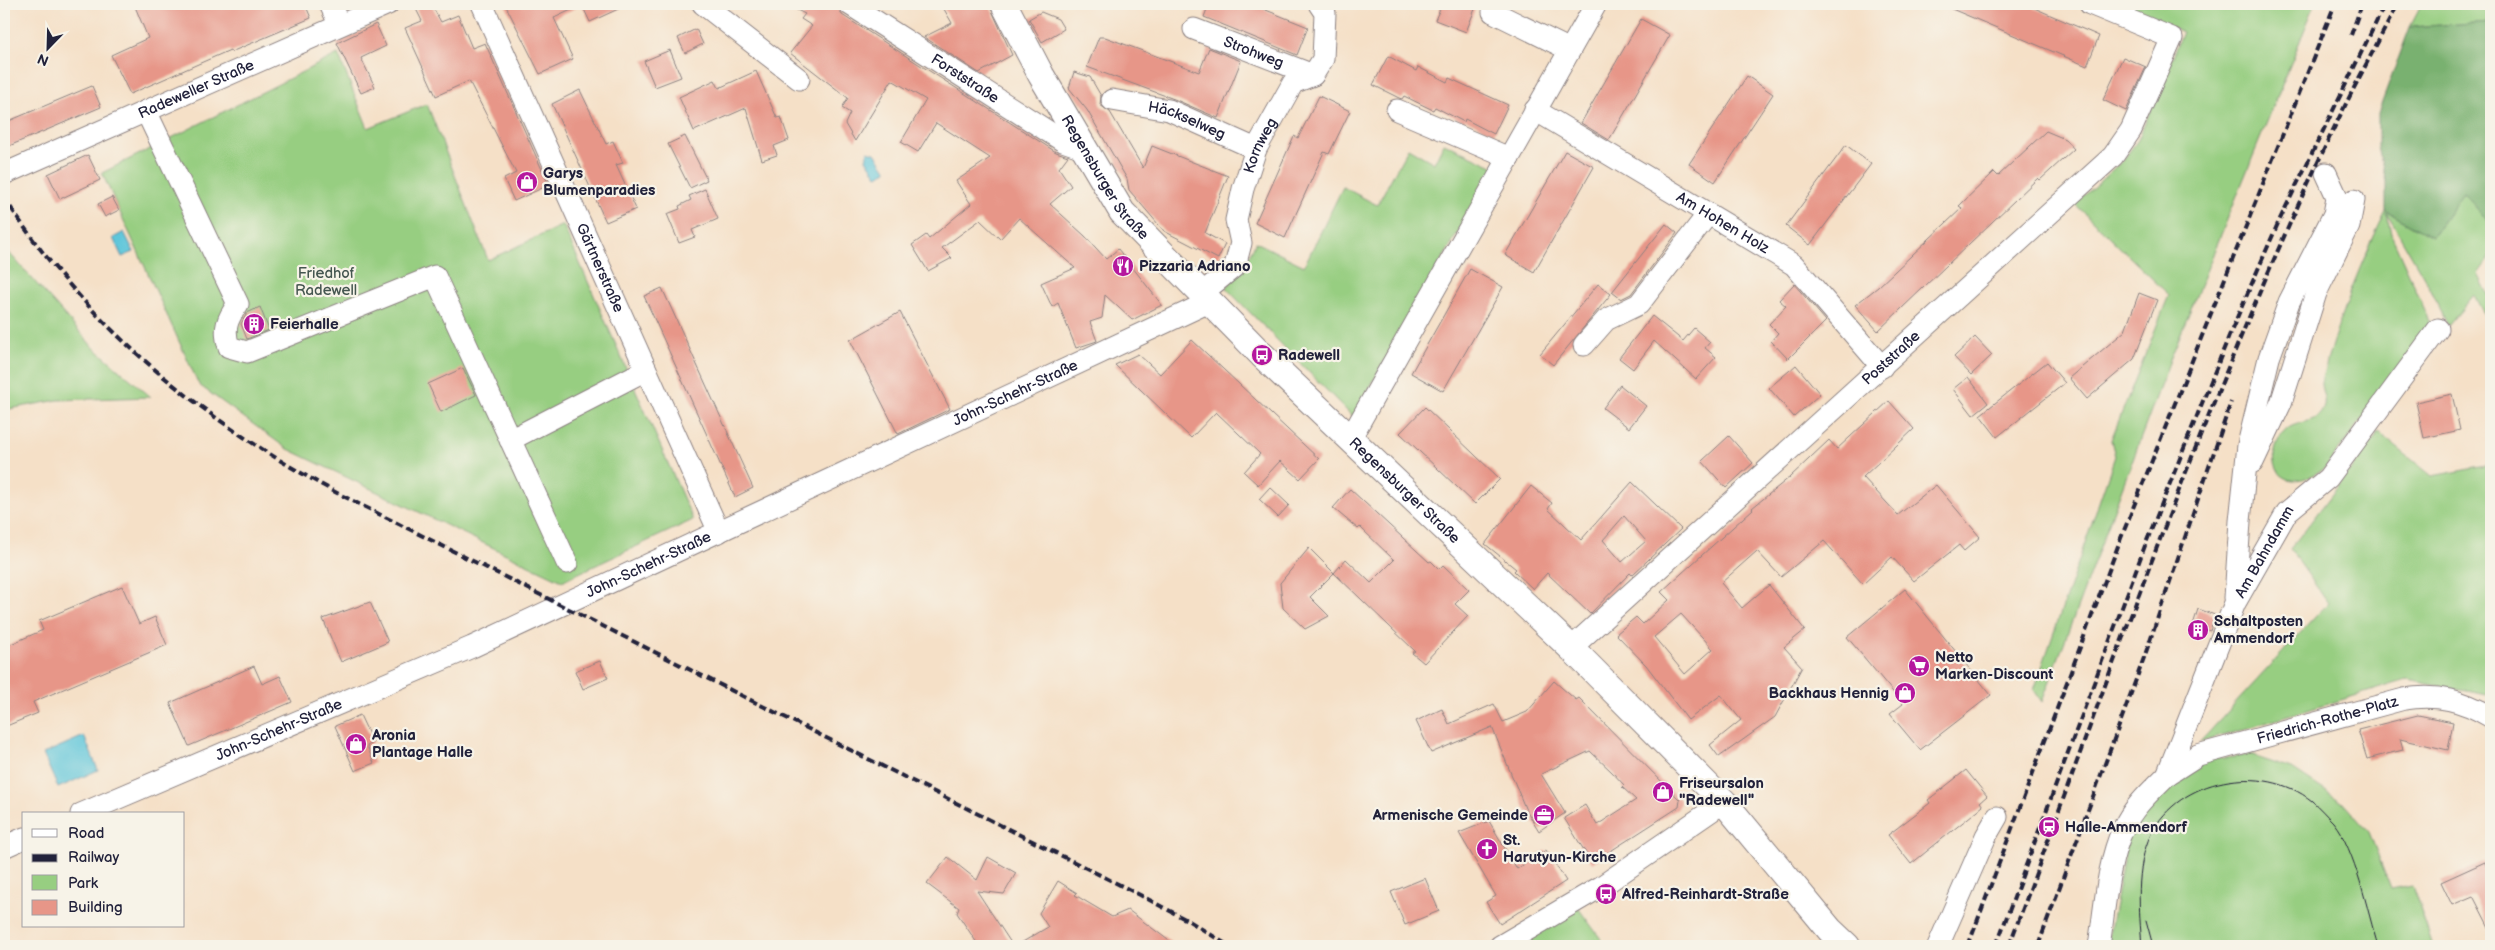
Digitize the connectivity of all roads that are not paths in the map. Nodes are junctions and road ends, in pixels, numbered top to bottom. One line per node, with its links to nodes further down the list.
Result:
1 (330, 4): 11 (street)
2 (388, 4): 11 (street, Radeweller Straße)
3 (482, 4): 31 (street, Gärtnerstraße)
4 (703, 4): 15 (street)
5 (849, 4): 20 (street, Forststraße)
6 (1004, 4): 20 (main road, Regensburger Straße)
7 (1319, 4): 14 (street)
8 (1596, 4): 13 (street)
9 (2090, 4): 30 (street, Poststraße)
10 (1493, 12): 13 (street)
11 (339, 24): 19 (street, Radeweller Straße)
12 (1194, 29): 14 (street, Strohweg)
13 (1570, 50): 18 (street)
14 (1313, 75): 21 (street, Kornweg)
15 (799, 78)
16 (1112, 100): 21 (street, Häckselweg)
17 (1397, 110): 22 (street)
18 (1535, 110): 22 (street); 26 (street, Am Hohen Holz)
19 (146, 111): 23 (street, Radeweller Straße); 33 (street)
20 (1083, 148): 27 (main road, Regensburger Straße)
21 (1256, 150): 27 (street, Kornweg)
22 (1509, 158): 32 (street)
23 (4, 174)
24 (2326, 174): 34 (street)
25 (2354, 200): 34 (street)
26 (1708, 214): 29 (street); 30 (street, Am Hohen Holz)
27 (1205, 298): 32 (main road, Regensburger Straße); 35 (street, John-Schehr-Straße)
28 (2438, 328): 37 (street, Am Bahndamm)
29 (1584, 345)
30 (1882, 367): 38 (street, Poststraße)
31 (646, 370): 33 (street); 35 (street, Gärtnerstraße)
32 (1350, 439): 38 (main road, Regensburger Straße)
33 (510, 440): 36 (street)
34 (2244, 483): 37 (street)
35 (719, 532): 42 (street, John-Schehr-Straße)
36 (567, 563)
37 (2235, 603): 40 (street, Am Bahndamm)
38 (1572, 648): 41 (main road, Regensburger Straße)
39 (2491, 717): 40 (street, Friedrich-Rothe-Platz)
40 (2167, 776): 49 (street, Am Bahndamm)
41 (1724, 802): 46 (street); 47 (main road, Regensburger Straße)
42 (86, 812)
43 (1997, 817): 48 (street)
44 (22, 839): 45 (street)
45 (4, 847)
46 (1500, 946)
47 (1847, 946)
48 (1938, 946)
49 (2099, 946)

